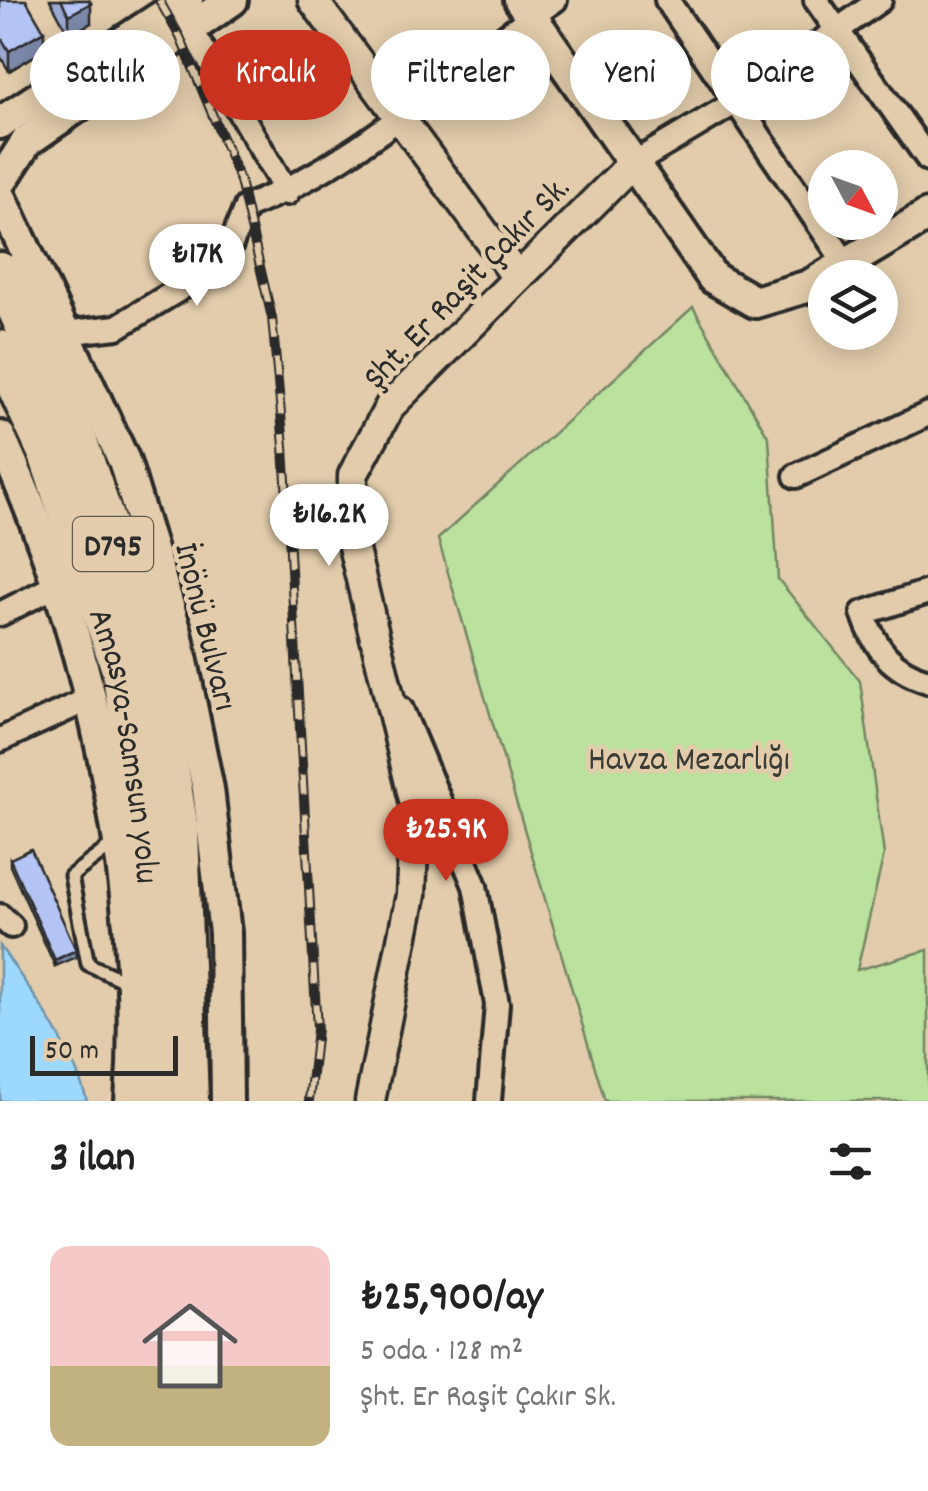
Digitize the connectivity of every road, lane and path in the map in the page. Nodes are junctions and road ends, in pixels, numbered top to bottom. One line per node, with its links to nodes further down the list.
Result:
1 (232, 0): 7 (main road)
2 (313, 0): 12 (street)
3 (667, 0): 11 (street)
4 (816, 0): 9 (street)
5 (880, 0): 9 (street)
6 (536, 5): 8 (street); 19 (main road)
7 (189, 15): 17 (main road); 20 (main road); 21 (street)
8 (506, 30)
9 (837, 30)
10 (850, 48): 18 (street)
11 (711, 65)
12 (371, 76)
13 (711, 117): 19 (street)
14 (396, 120): 21 (street)
15 (405, 120): 26 (street)
16 (748, 120): 23 (street)
17 (0, 123)
18 (928, 159)
19 (631, 165): 26 (street, Şht. Er Raşit Çakır Sk.); 27 (main road)
20 (1, 186): 28 (main road, İnönü Bulvarı)
21 (286, 193): 28 (street)
22 (928, 215): 24 (main road)
23 (843, 260)
24 (853, 260)
25 (0, 272): 40 (highway, Amasya-Samsun yolu / D795)
26 (516, 276): 36 (street, Şht. Er Raşit Çakır Sk.)
27 (808, 286)
28 (64, 333): 45 (main road, İnönü Bulvarı)
29 (0, 350): 40 (highway, Amasya-Samsun yolu / D795)
30 (928, 414): 32 (street)
31 (0, 436): 33 (main road)
32 (796, 476)
33 (57, 585): 35 (street); 38 (main road)
34 (928, 592): 37 (street)
35 (0, 614)
36 (386, 673): 46 (street, Şht. Er Raşit Çakır Sk.); 47 (street)
37 (928, 682)
38 (90, 698): 39 (street); 40 (main road)
39 (0, 740)
40 (148, 836): 41 (main road); 41 (lane); 43 (highway, Amasya-Samsun yolu / D795); 44 (highway, D795)
41 (131, 984): 42 (main road)
42 (131, 1101)
43 (156, 1101)
44 (188, 1101)
45 (226, 1101)
46 (370, 1101)
47 (488, 1101)

